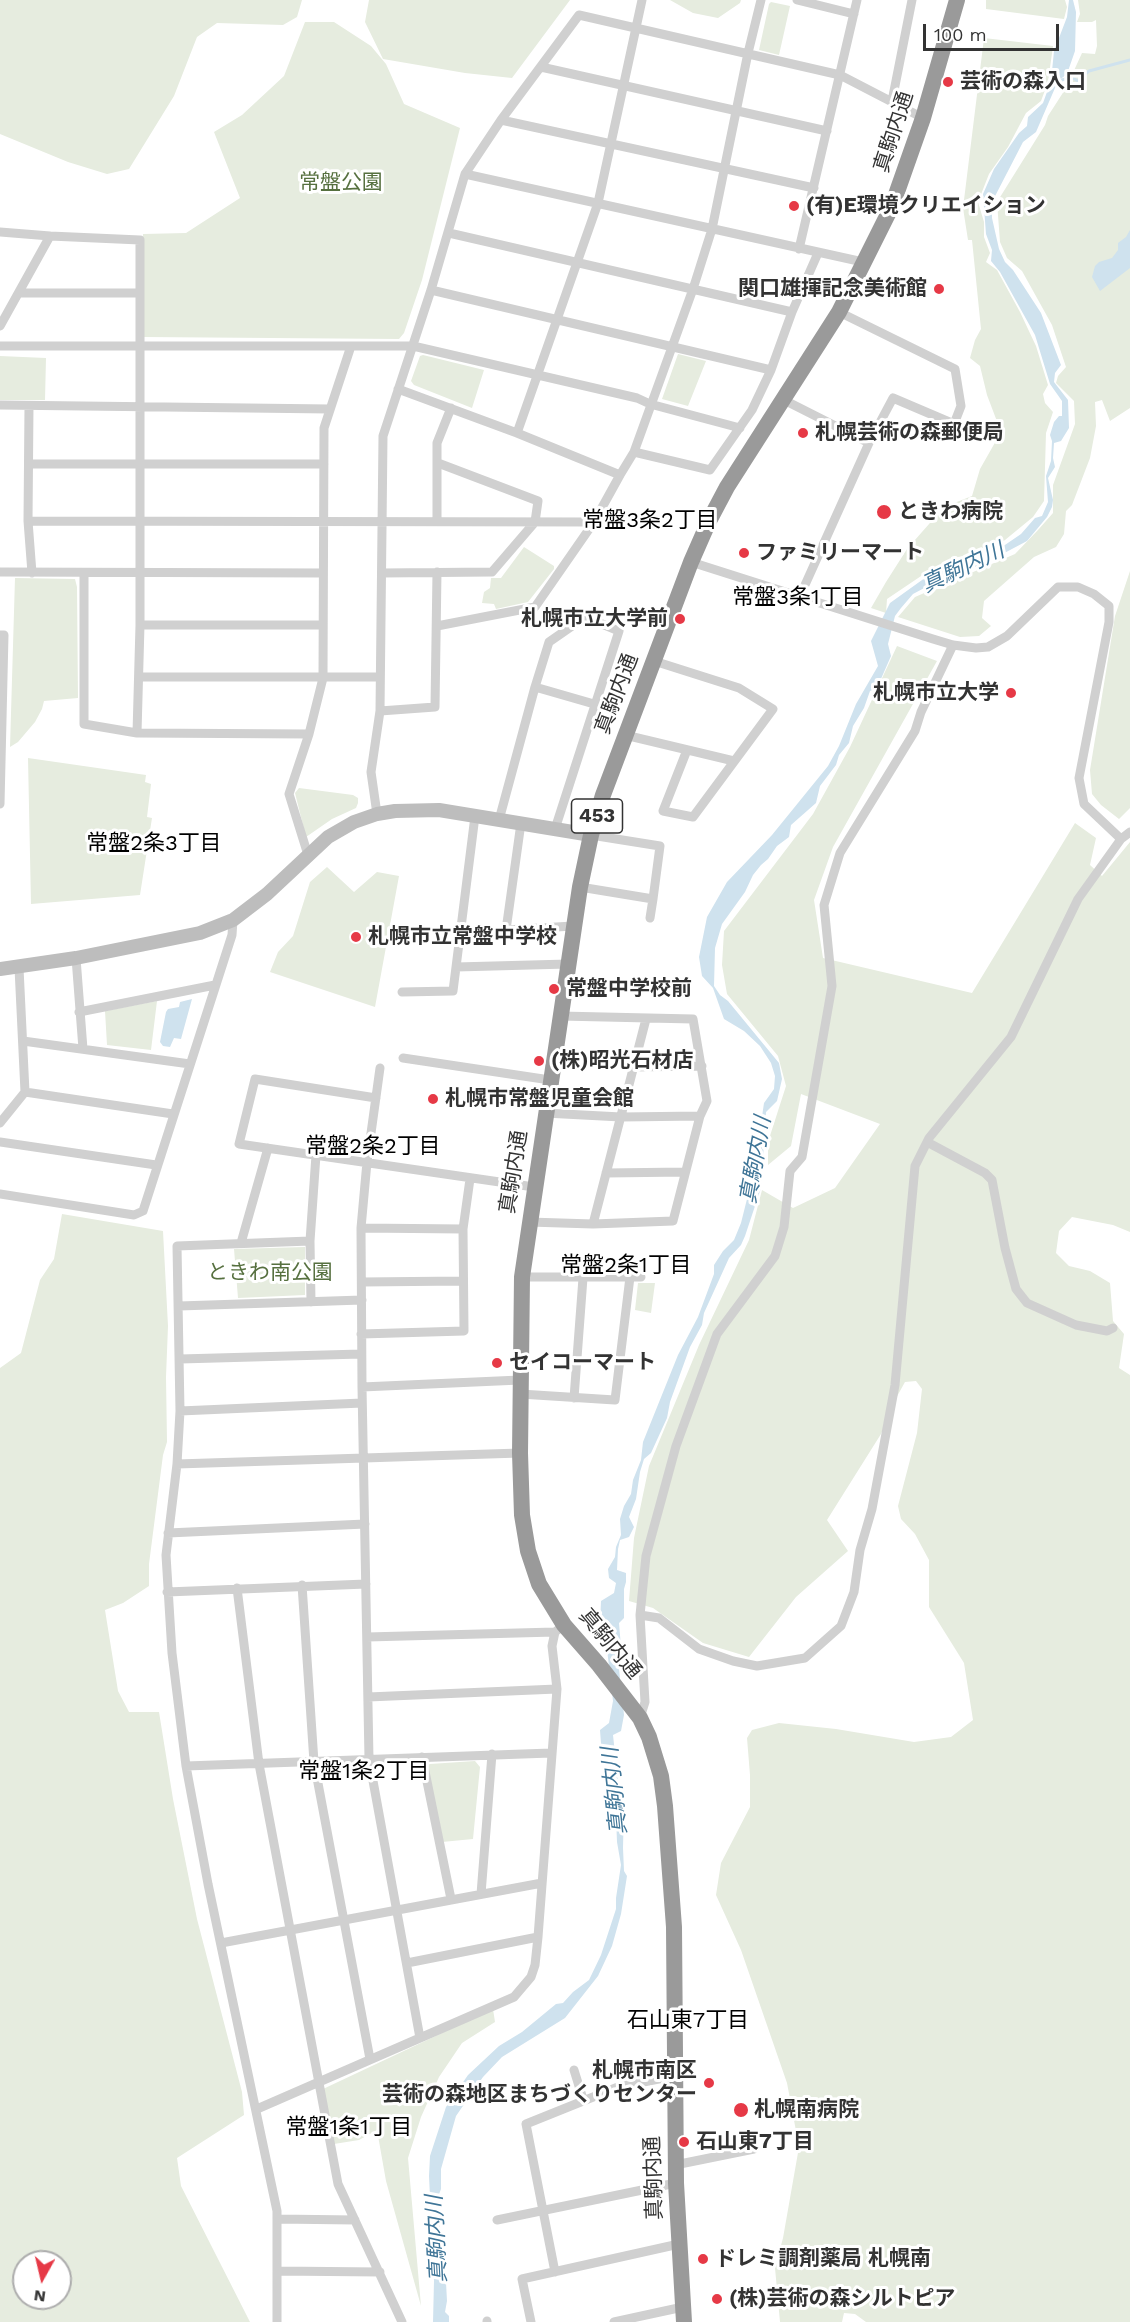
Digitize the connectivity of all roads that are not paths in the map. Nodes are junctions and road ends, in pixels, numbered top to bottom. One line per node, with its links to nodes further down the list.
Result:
1 (642, 0): 8 (street)
2 (761, 0): 9 (street)
3 (798, 0): 7 (street)
4 (857, 0): 7 (street)
5 (912, 0): 13 (street)
6 (957, 0): 15 (highway, 真駒内通 / 453)
7 (854, 14): 11 (street)
8 (635, 28): 9 (street); 10 (street); 12 (street)
9 (748, 53): 11 (street); 14 (street)
10 (541, 68): 12 (street); 16 (street)
11 (840, 75): 13 (street); 17 (street)
12 (624, 87): 14 (street); 18 (street)
13 (891, 102): 15 (street)
14 (737, 111): 17 (street); 19 (street)
15 (923, 118): 30 (highway, 真駒内通 / 453)
16 (501, 120): 18 (street); 20 (street)
17 (827, 131): 21 (street)
18 (611, 144): 19 (street); 22 (street)
19 (724, 169): 21 (street); 23 (street)
20 (465, 174): 22 (street); 25 (street)
21 (814, 188): 27 (street)
22 (598, 203): 23 (street); 29 (street)
23 (712, 229): 27 (street); 31 (street)
24 (0, 231): 26 (street)
25 (449, 233): 29 (street); 32 (street)
26 (50, 236): 33 (street); 34 (street)
27 (800, 249): 28 (street)
28 (818, 254): 30 (street); 35 (street)
29 (578, 262): 31 (street); 37 (street)
30 (863, 262): 36 (highway, 真駒内通 / 453)
31 (693, 289): 35 (street); 43 (street)
32 (431, 290): 37 (street); 42 (street)
33 (20, 293): 34 (street); 38 (street)
34 (140, 293): 40 (street)
35 (792, 312): 44 (street)
36 (838, 312): 47 (highway, 真駒内通 / 453); 56 (street)
37 (557, 319): 43 (street); 45 (street)
38 (0, 326)
39 (0, 346): 40 (street)
40 (139, 346): 41 (street); 51 (street)
41 (351, 346): 42 (street); 53 (street)
42 (413, 346): 45 (street); 46 (street)
43 (672, 346): 44 (street); 49 (street)
44 (771, 370): 54 (street)
45 (539, 375): 49 (street); 55 (street)
46 (398, 389): 52 (street); 66 (street)
47 (782, 399): 56 (street); 70 (highway, 真駒内通 / 453)
48 (0, 405): 50 (street)
49 (650, 405): 54 (street); 57 (street)
50 (29, 406): 51 (street); 59 (street)
51 (139, 407): 53 (street); 60 (street)
52 (451, 408): 55 (street); 58 (street)
53 (330, 409): 61 (street)
54 (740, 428): 57 (street)
55 (517, 433): 62 (street)
56 (868, 444): 78 (street)
57 (634, 452): 62 (street)
58 (438, 463): 63 (street); 68 (street)
59 (29, 464): 60 (street); 64 (street)
60 (139, 464): 61 (street); 65 (street)
61 (324, 464): 67 (street)
62 (620, 475): 69 (street)
63 (437, 520): 66 (street); 68 (street)
64 (28, 521): 65 (street); 72 (street)
65 (139, 521): 67 (street); 74 (street)
66 (382, 521): 67 (street); 76 (street)
67 (324, 522): 75 (street)
68 (535, 522): 69 (street); 77 (street)
69 (594, 522): 81 (street)
70 (691, 562): 78 (street); 84 (highway, 真駒内通 / 453)
71 (0, 572): 72 (street)
72 (32, 573): 73 (street)
73 (84, 573): 74 (street); 91 (street)
74 (140, 573): 75 (street); 79 (street)
75 (323, 573): 80 (street)
76 (382, 573): 77 (street); 86 (street)
77 (437, 573): 81 (street)
78 (800, 596): 83 (street)
79 (140, 625): 80 (street); 85 (street)
80 (323, 625): 87 (street)
81 (437, 626): 90 (street)
82 (0, 635): 96 (street)
83 (953, 645): 104 (street); 180 (street)
84 (654, 661): 93 (highway, 真駒内通 / 453); 95 (street)
85 (139, 677): 87 (street); 91 (street)
86 (380, 677): 87 (street); 90 (street)
87 (323, 678): 92 (street)
88 (535, 687): 89 (street); 89 (street); 99 (street)
89 (594, 704): 101 (street)
90 (380, 711): 97 (street)
91 (137, 733): 92 (street)
92 (309, 734): 105 (street)
93 (625, 735): 94 (street); 103 (highway, 真駒内通 / 453)
94 (687, 750): 95 (street); 95 (street)
95 (734, 761)
96 (0, 804)
97 (377, 814): 98 (street); 105 (street)
98 (475, 816): 99 (street); 113 (street)
99 (499, 819): 100 (street)
100 (521, 823): 101 (street); 110 (street)
101 (555, 829): 103 (street)
102 (1130, 831): 104 (street)
103 (591, 835): 106 (highway, 真駒内通 / 453); 107 (street)
104 (1121, 839): 137 (street)
105 (308, 855): 109 (street)
106 (580, 887): 107 (street); 110 (highway, 真駒内通 / 453)
107 (653, 899): 108 (street)
108 (650, 918)
109 (233, 920): 111 (street); 116 (street)
110 (573, 926): 112 (highway, 真駒内通 / 453)
111 (76, 958): 114 (street); 118 (street)
112 (568, 964): 113 (street); 119 (highway, 真駒内通 / 453)
113 (456, 967): 117 (street)
114 (19, 968): 115 (street); 121 (street)
115 (0, 969)
116 (214, 985): 118 (street); 124 (street)
117 (402, 992)
118 (79, 1012): 122 (street)
119 (560, 1016): 120 (street); 128 (highway, 真駒内通 / 453)
120 (646, 1019): 125 (street); 126 (street)
121 (23, 1041): 122 (street); 129 (street)
122 (83, 1049): 124 (street)
123 (403, 1058): 128 (street)
124 (190, 1064): 132 (street)
125 (702, 1066): 126 (street); 133 (street)
126 (634, 1067): 134 (street)
127 (380, 1068): 130 (street)
128 (550, 1080): 131 (highway, 真駒内通 / 453)
129 (25, 1092): 132 (street); 135 (street)
130 (376, 1098): 138 (street); 140 (street)
131 (545, 1113): 134 (street); 145 (highway, 真駒内通 / 453)
132 (173, 1114): 141 (street)
133 (700, 1116): 134 (street); 142 (street)
134 (621, 1117): 143 (street)
135 (0, 1123)
136 (0, 1142): 141 (street)
137 (927, 1142): 162 (street); 180 (street)
138 (268, 1148): 139 (street); 152 (street)
139 (316, 1155): 140 (street); 151 (street)
140 (367, 1162): 144 (street); 149 (street)
141 (156, 1165): 146 (street)
142 (686, 1172): 143 (street); 148 (street)
143 (606, 1173): 148 (street)
144 (470, 1179): 145 (street); 150 (street)
145 (534, 1187): 147 (highway, 真駒内通 / 453)
146 (0, 1194)
147 (529, 1222): 148 (street); 153 (highway, 真駒内通 / 453)
148 (593, 1224)
149 (361, 1228): 150 (street); 158 (street)
150 (463, 1229): 157 (street)
151 (310, 1241): 152 (street); 160 (street)
152 (241, 1243): 161 (street)
153 (522, 1277): 156 (street); 167 (highway, 真駒内通 / 453)
154 (630, 1277): 155 (street); 156 (street); 168 (street)
155 (641, 1277)
156 (583, 1278): 168 (street)
157 (463, 1281): 158 (street); 163 (street)
158 (362, 1282): 159 (street)
159 (362, 1300): 160 (street); 163 (street)
160 (311, 1302): 161 (street)
161 (179, 1306): 165 (street)
162 (1113, 1328)
163 (362, 1334): 164 (street)
164 (361, 1354): 165 (street); 166 (street)
165 (180, 1359): 170 (street)
166 (362, 1387): 167 (street); 169 (street)
167 (520, 1387): 168 (street); 171 (highway, 真駒内通 / 453)
168 (574, 1398)
169 (362, 1403): 170 (street); 172 (street)
170 (180, 1411): 173 (street)
171 (520, 1453): 172 (street); 181 (highway, 真駒内通 / 453)
172 (364, 1458): 173 (street); 174 (street)
173 (177, 1464): 175 (street)
174 (365, 1524): 175 (street); 176 (street)
175 (168, 1533): 179 (street)
176 (366, 1584): 177 (street); 182 (street)
177 (302, 1585): 178 (street); 190 (street)
178 (237, 1588): 179 (street); 191 (street)
179 (167, 1592): 192 (street)
180 (640, 1615): 185 (street)
181 (559, 1628): 182 (street); 183 (street); 185 (highway, 真駒内通 / 453)
182 (367, 1637): 184 (street)
183 (557, 1689): 184 (street); 186 (street)
184 (368, 1697): 189 (street)
185 (637, 1713): 205 (highway, 真駒内通 / 453)
186 (551, 1753): 187 (street); 193 (street)
187 (492, 1755): 188 (street); 194 (street)
188 (422, 1757): 189 (street); 195 (street)
189 (369, 1759): 190 (street); 196 (street)
190 (314, 1762): 191 (street); 197 (street)
191 (259, 1764): 192 (street); 198 (street)
192 (186, 1766): 200 (street)
193 (542, 1882): 194 (street); 199 (street)
194 (481, 1894): 195 (street)
195 (451, 1899): 196 (street)
196 (398, 1909): 197 (street); 201 (street)
197 (344, 1920): 198 (street); 203 (street)
198 (291, 1930): 200 (street); 206 (street)
199 (538, 1937): 201 (street); 202 (street)
200 (221, 1943): 208 (street)
201 (407, 1964): 202 (street)
202 (420, 2038): 203 (street)
203 (370, 2059): 206 (street)
204 (574, 2070): 207 (street)
205 (674, 2076): 207 (street); 210 (highway, 真駒内通 / 453)
206 (317, 2082): 208 (street); 214 (street)
207 (583, 2099): 212 (street)
208 (256, 2109): 213 (street)
209 (754, 2149): 210 (street)
210 (675, 2165): 211 (highway, 真駒内通 / 453)
211 (676, 2183): 212 (street); 216 (highway, 真駒内通 / 453)
212 (543, 2211): 215 (street); 219 (street)
213 (277, 2218): 214 (street); 217 (street)
214 (355, 2220): 218 (street)
215 (497, 2220)
216 (679, 2244): 219 (street); 220 (highway, 真駒内通 / 453)
217 (277, 2271): 218 (street); 221 (street)
218 (381, 2272): 222 (street)
219 (555, 2272): 223 (street)
220 (683, 2315): 224 (street)
221 (277, 2322)
222 (402, 2322)
223 (531, 2322)
224 (614, 2322)

